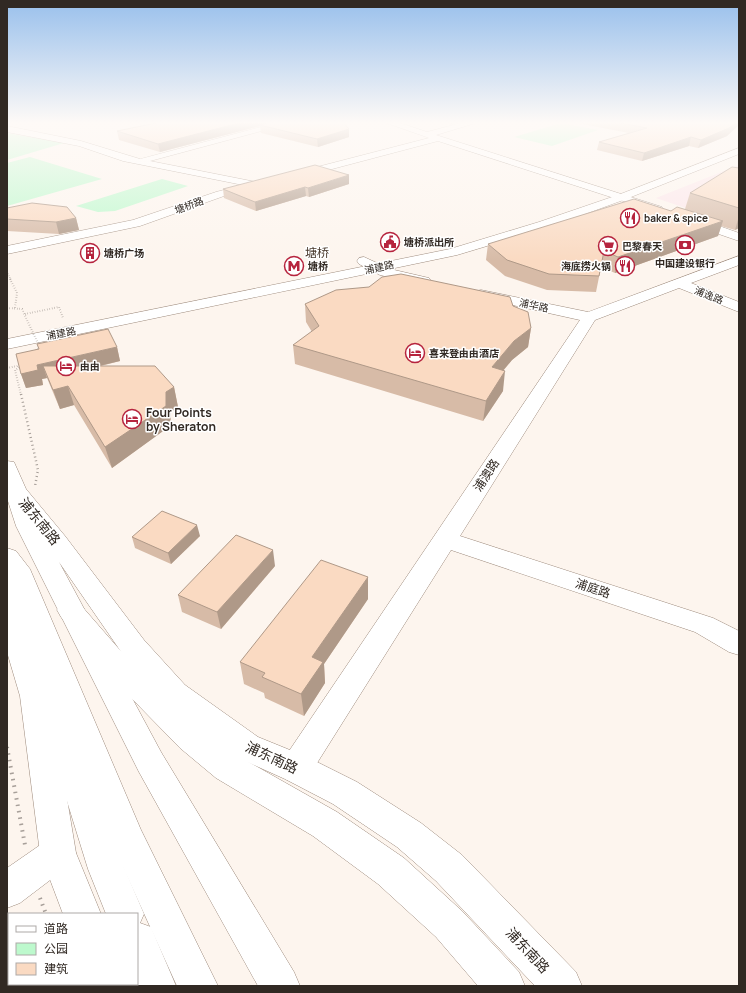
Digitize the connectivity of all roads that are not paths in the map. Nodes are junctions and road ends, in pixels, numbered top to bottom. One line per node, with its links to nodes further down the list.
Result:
1 (178, 168): 11 (main road, 塘桥路)
2 (322, 168): 7 (main road)
3 (532, 168): 8 (main road)
4 (667, 168): 6 (main road, 浦建路)
5 (680, 168): 9 (main road, 浦建路)
6 (662, 170)
7 (285, 178)
8 (604, 192): 9 (main road); 13 (main road, 浦建路)
9 (620, 192): 10 (main road); 13 (main road, 浦建路)
10 (739, 237)
11 (7, 250)
12 (739, 260): 14 (main road)
13 (369, 264): 15 (main road); 19 (main road, 浦建路); 20 (main road, 浦建路)
14 (679, 283): 17 (main road, 浦逸路); 18 (main road)
15 (434, 284)
16 (465, 290): 18 (main road, 浦华路)
17 (739, 307)
18 (589, 317): 22 (main road, 浦澳路)
19 (64, 319)
20 (7, 344)
21 (19, 483): 26 (main road, 浦东南路); 28 (main road, 浦东南路)
22 (444, 539): 27 (main road, 浦庭路); 28 (main road, 浦澳路)
23 (7, 557): 35 (main road)
24 (7, 567): 32 (main road)
25 (7, 600): 29 (main road)
26 (70, 610): 36 (main road, 浦东南路); 37 (main road)
27 (739, 644)
28 (296, 768): 38 (main road, 浦东南路)
29 (58, 853): 30 (main road); 31 (main road)
30 (18, 881)
31 (82, 913)
32 (125, 913)
33 (138, 943): 34 (main road)
34 (156, 986)
35 (198, 986)
36 (280, 986)
37 (505, 986)
38 (562, 986)

